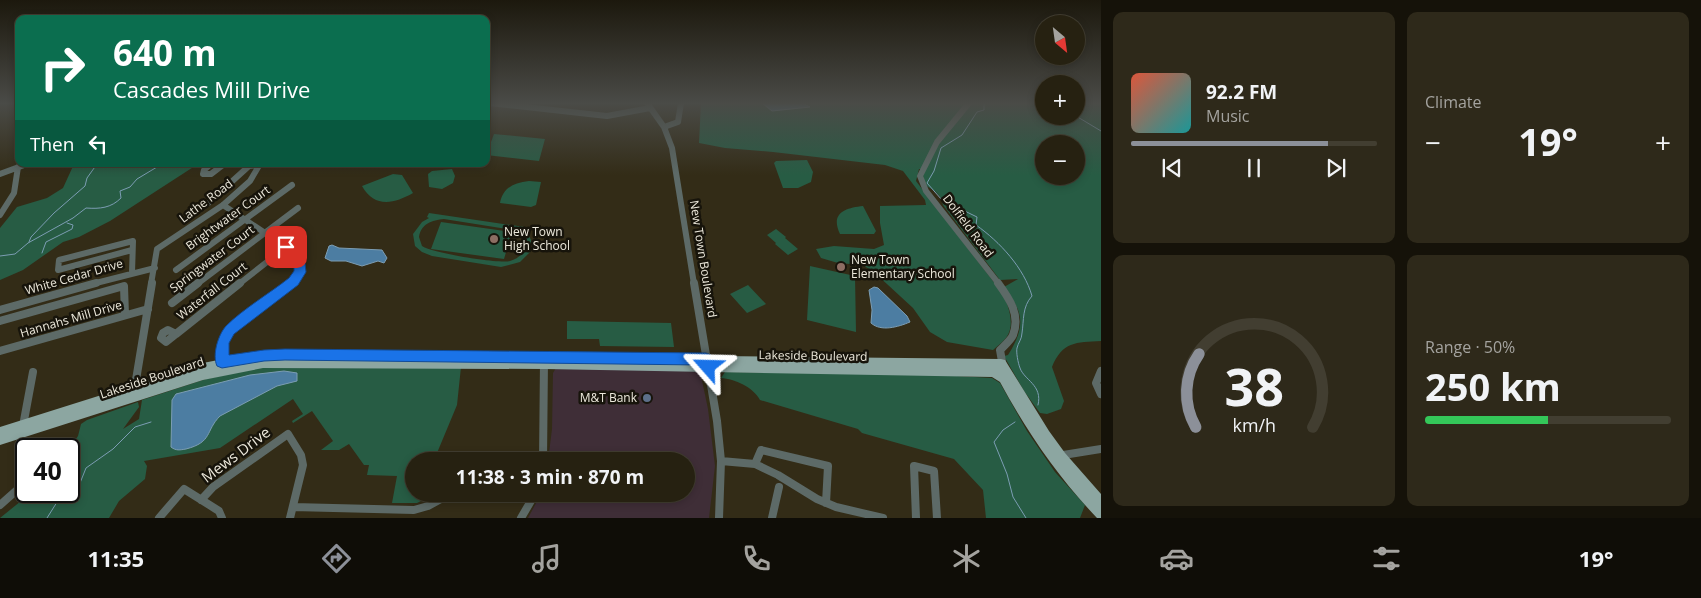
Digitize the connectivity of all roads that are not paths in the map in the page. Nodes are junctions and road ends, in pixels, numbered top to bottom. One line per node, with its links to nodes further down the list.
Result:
1 (664, 127): 29 (street, New Town Boulevard)
2 (949, 127): 31 (street, Dolfield Road)
3 (18, 167): 8 (street); 13 (street)
4 (208, 167): 5 (street)
5 (220, 167)
6 (248, 167): 10 (street)
7 (259, 167): 11 (street, Lathe Road)
8 (0, 174)
9 (292, 185): 14 (street, Brightwater Court)
10 (206, 205)
11 (223, 205): 14 (street); 18 (street, Lathe Road)
12 (298, 208): 15 (street)
13 (0, 215)
14 (245, 220): 15 (street); 19 (street, Brightwater Court)
15 (265, 233): 16 (street); 21 (street, Springwater Court)
16 (286, 247): 26 (street, Waterfall Court); 30 (street)
17 (132, 250): 17 (street); 20 (street)
18 (155, 268): 20 (street, White Cedar Drive); 22 (street)
19 (176, 270)
20 (132, 273): 23 (street, White Cedar Drive)
21 (172, 304)
22 (148, 309): 24 (street, Hannahs Mill Drive); 34 (street)
23 (0, 310)
24 (125, 316): 25 (street); 27 (street, Hannahs Mill Drive)
25 (0, 322)
26 (176, 334)
27 (0, 352)
28 (544, 361): 29 (main road, Lakeside Boulevard); 30 (main road, Lakeside Boulevard); 41 (street)
29 (707, 363): 31 (main road, Lakeside Boulevard); 31 (main road, Lakeside Boulevard); 43 (street, New Town Boulevard)
30 (222, 366): 34 (main road, Lakeside Boulevard)
31 (1003, 370): 42 (main road); 42 (main road)
32 (1101, 371): 35 (street)
33 (33, 372): 36 (street)
34 (133, 393): 36 (main road, Lakeside Boulevard)
35 (1101, 394)
36 (22, 429): 37 (main road, Lakeside Boulevard); 38 (street); 39 (main road, Lakeside Boulevard)
37 (0, 432)
38 (21, 438)
39 (0, 440)
40 (1101, 449): 42 (street)
41 (543, 452)
42 (1056, 456): 51 (main road); 54 (main road)
43 (721, 461): 44 (street); 59 (street, New Town Boulevard)
44 (755, 464): 50 (street); 50 (street)
45 (779, 487): 60 (street)
46 (15, 492): 52 (street)
47 (201, 500): 53 (street, Mews Drive); 55 (street); 56 (street)
48 (435, 502): 53 (street)
49 (529, 502): 58 (street)
50 (826, 503): 61 (street)
51 (1101, 503)
52 (0, 505)
53 (293, 507): 57 (street, Mews Drive)
54 (1101, 514)
55 (159, 518)
56 (222, 518)
57 (290, 518)
58 (521, 518)
59 (720, 518)
60 (772, 518)
61 (883, 518)
62 (916, 518): 63 (street)
63 (937, 518)

